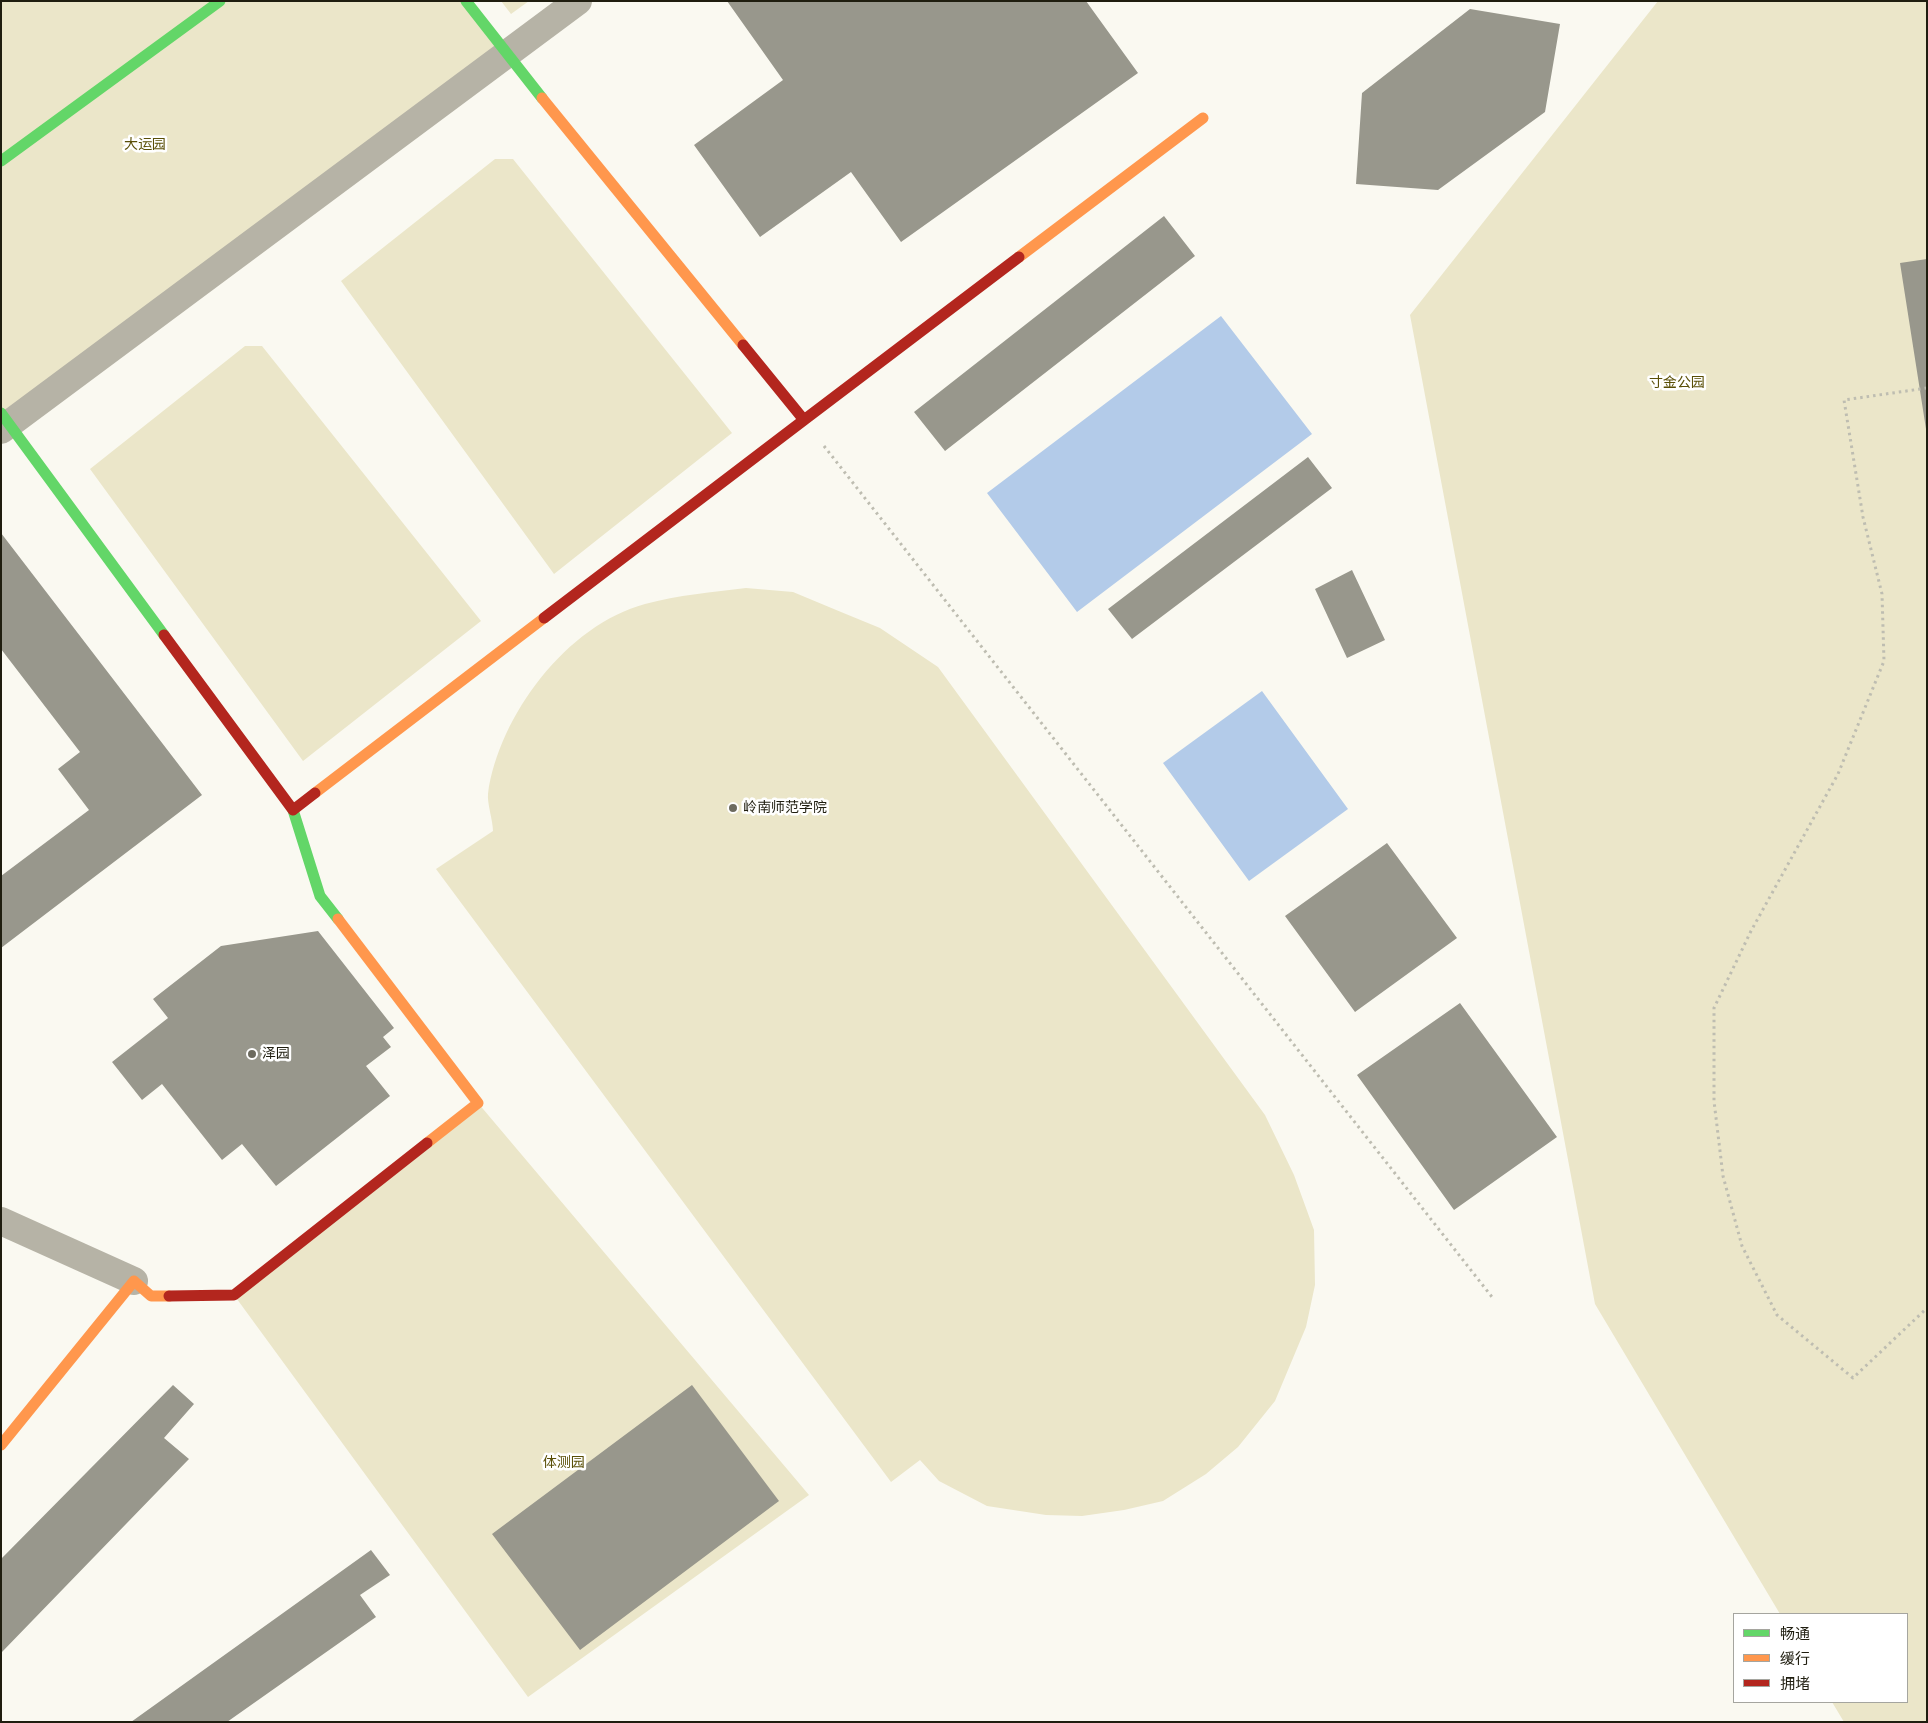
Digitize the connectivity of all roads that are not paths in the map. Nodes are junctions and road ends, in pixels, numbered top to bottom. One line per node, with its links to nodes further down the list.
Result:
1 (220, 1): 6 (street)
2 (578, 1): 4 (street)
3 (469, 5): 4 (street)
4 (507, 54): 7 (street); 8 (street)
5 (1203, 118): 7 (street)
6 (1, 161)
7 (804, 420): 9 (street)
8 (4, 422): 9 (street)
9 (293, 810): 11 (street)
10 (1, 1221): 11 (street)
11 (134, 1281): 12 (street)
12 (1, 1445)

